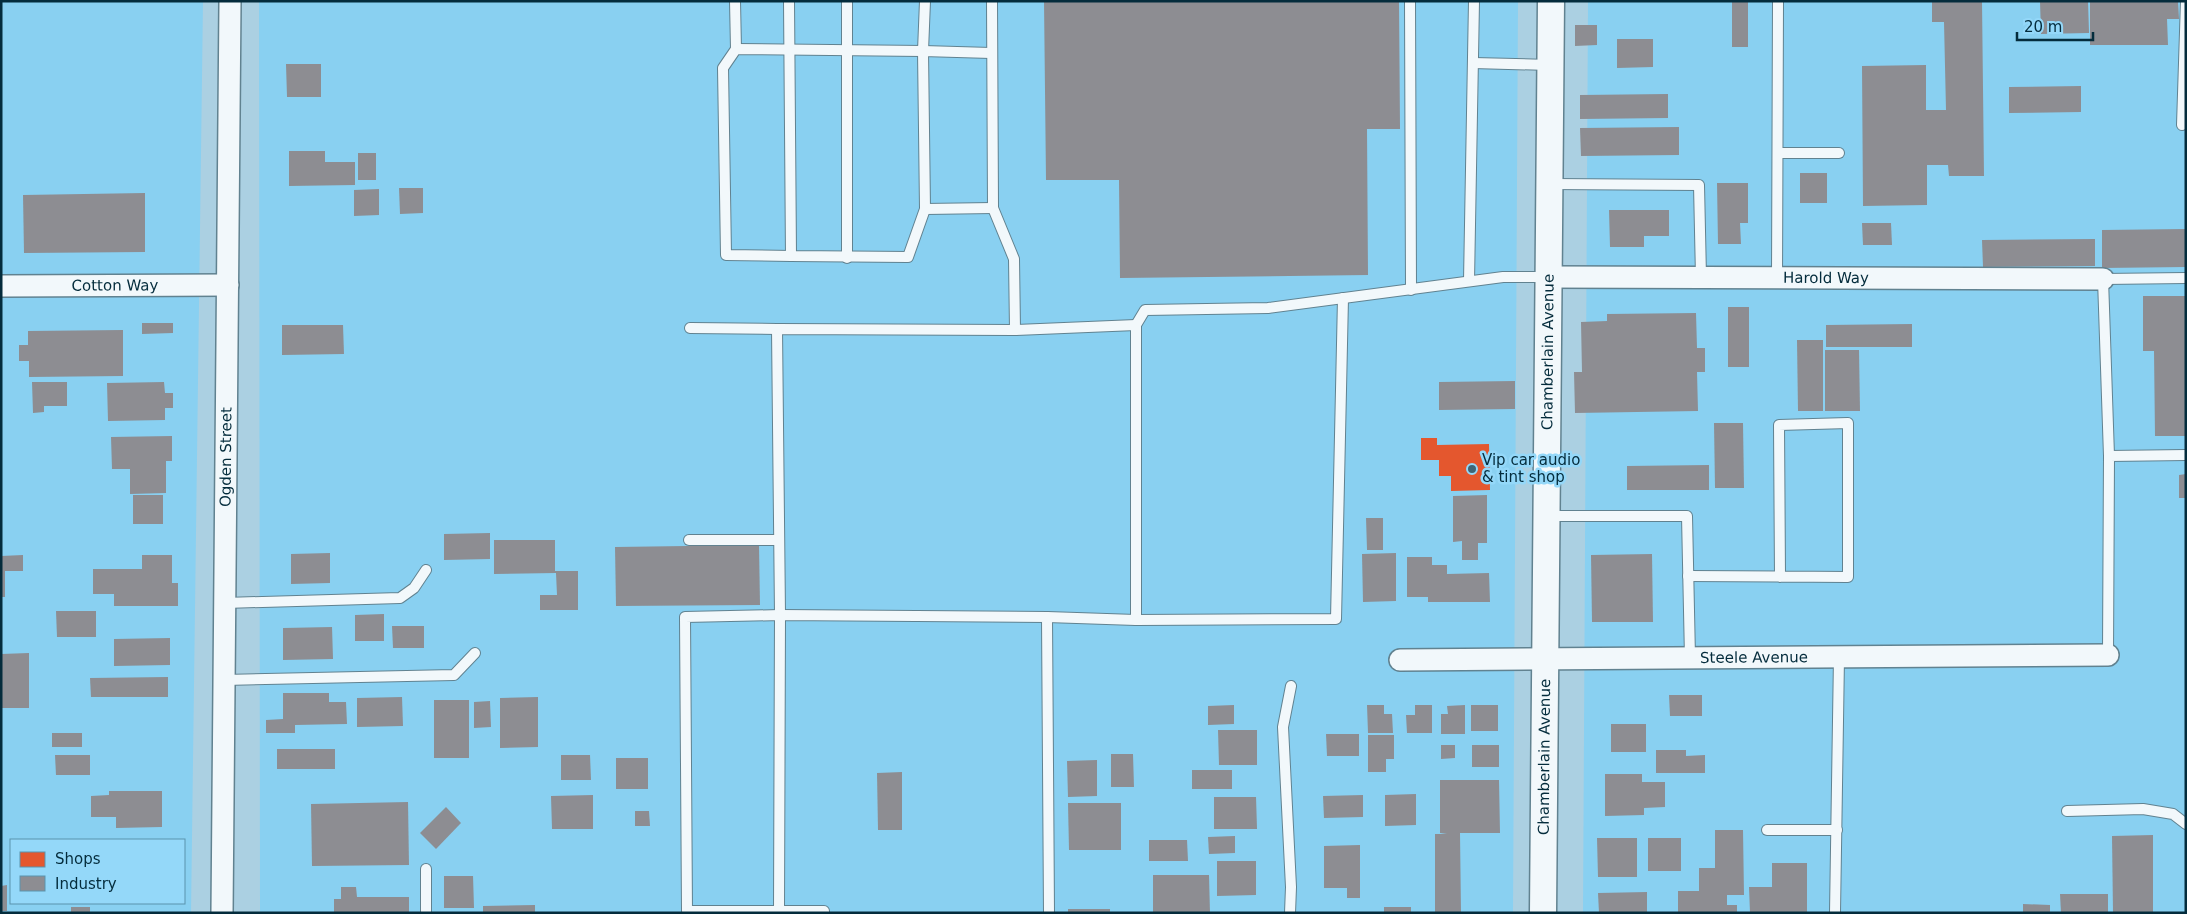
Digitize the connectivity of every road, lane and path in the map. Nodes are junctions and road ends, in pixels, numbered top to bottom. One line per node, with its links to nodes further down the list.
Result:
1 (230, 1): 33 (street, Ogden Street)
2 (734, 1): 12 (lane)
3 (789, 1): 13 (lane)
4 (847, 1): 14 (lane)
5 (925, 1): 15 (lane)
6 (992, 1): 16 (lane)
7 (1410, 1): 35 (lane)
8 (1474, 1): 17 (lane)
9 (1552, 1): 18 (street, Chamberlain Avenue)
10 (1778, 1): 20 (lane)
11 (2186, 1): 19 (lane)
12 (736, 49): 13 (lane); 25 (lane)
13 (790, 50): 14 (lane); 25 (lane)
14 (847, 50): 15 (lane); 26 (lane)
15 (923, 51): 16 (lane); 24 (lane)
16 (991, 53): 23 (lane)
17 (1473, 63): 18 (lane); 32 (lane)
18 (1551, 65): 22 (street, Chamberlain Avenue)
19 (2182, 125)
20 (1778, 153): 21 (lane); 29 (lane)
21 (1839, 154)
22 (1550, 184): 27 (street, Chamberlain Avenue); 28 (lane)
23 (993, 208): 24 (lane); 40 (lane)
24 (925, 209): 26 (lane)
25 (791, 256): 26 (lane)
26 (847, 258)
27 (1550, 277): 28 (street, Harold Way); 32 (lane); 43 (street, Chamberlain Avenue)
28 (1700, 277): 29 (street, Harold Way)
29 (1777, 278): 31 (street, Harold Way)
30 (2186, 278): 31 (lane)
31 (2103, 279): 42 (lane)
32 (1469, 281): 35 (lane)
33 (228, 285): 34 (street, Cotton Way); 49 (street, Ogden Street)
34 (1, 286)
35 (1411, 290): 36 (lane)
36 (1343, 298): 37 (lane); 52 (lane)
37 (1136, 325): 40 (lane); 52 (lane)
38 (690, 328): 39 (lane)
39 (777, 329): 40 (lane); 45 (lane)
40 (1014, 330)
41 (2186, 455): 42 (lane)
42 (2109, 456): 54 (lane)
43 (1548, 516): 47 (lane); 57 (street, Chamberlain Avenue)
44 (689, 540): 45 (lane)
45 (779, 540): 50 (lane)
46 (426, 570): 49 (lane)
47 (1688, 576): 48 (lane); 56 (lane)
48 (1780, 578): 48 (lane)
49 (225, 603): 59 (street, Ogden Street)
50 (780, 615): 51 (lane); 66 (lane); 66 (lane)
51 (1048, 617): 52 (lane); 70 (lane)
52 (1136, 620)
53 (475, 653): 59 (lane)
54 (2108, 655): 55 (street, Steele Avenue)
55 (1839, 657): 56 (street, Steele Avenue); 64 (lane)
56 (1690, 658): 57 (street, Steele Avenue)
57 (1547, 659): 58 (street, Steele Avenue); 72 (street, Chamberlain Avenue)
58 (1400, 660)
59 (224, 680): 67 (street, Ogden Street)
60 (1291, 686): 71 (lane)
61 (2067, 811): 62 (lane)
62 (2186, 824)
63 (1768, 830): 64 (lane)
64 (1836, 830): 73 (lane)
65 (426, 869): 68 (lane)
66 (779, 911): 69 (lane)
67 (222, 913)
68 (426, 913)
69 (824, 913)
70 (1048, 913)
71 (1290, 913)
72 (1543, 913)
73 (1835, 913)

